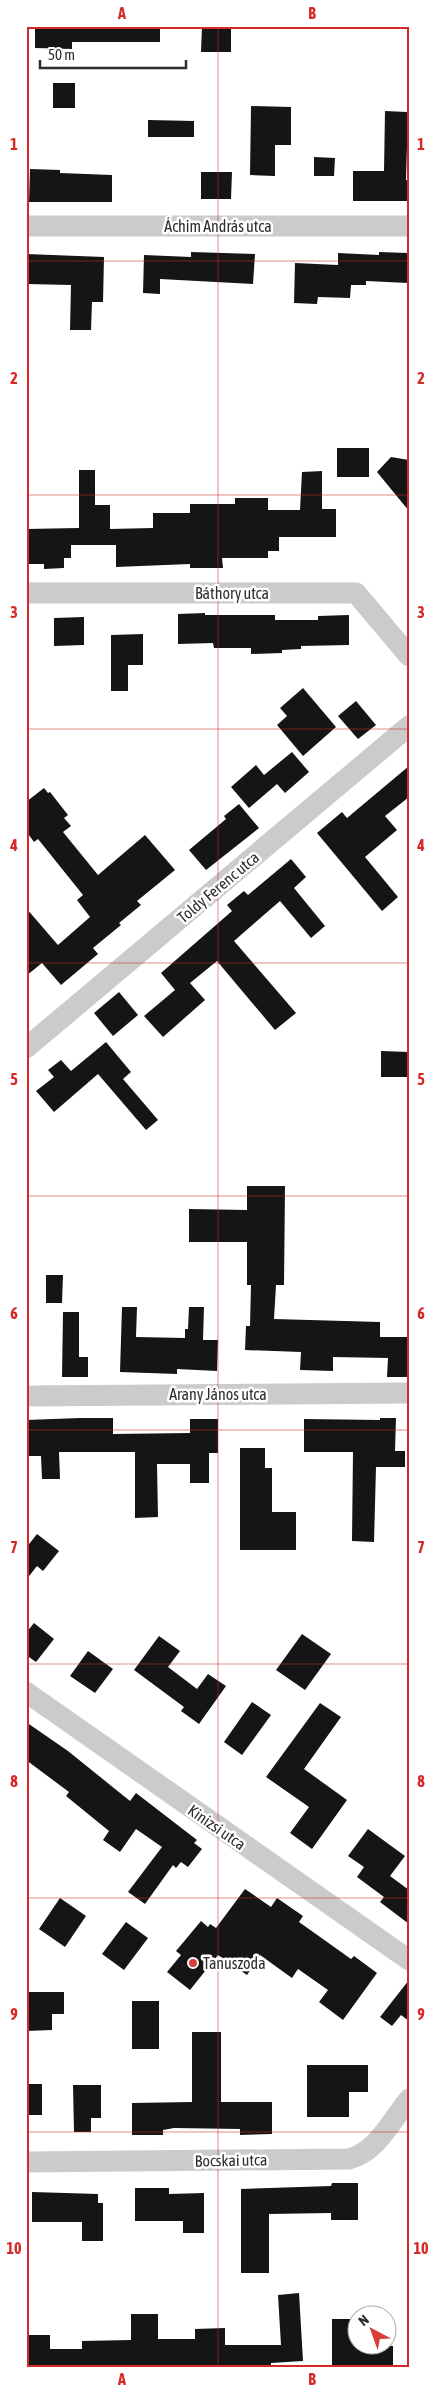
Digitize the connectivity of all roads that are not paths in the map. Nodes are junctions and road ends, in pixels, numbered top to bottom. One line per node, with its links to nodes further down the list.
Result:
1 (26, 226): 2 (street, Áchim András utca)
2 (409, 226)
3 (26, 593): 4 (street, Báthory utca)
4 (409, 656)
5 (409, 726): 6 (street, Toldy Ferenc utca)
6 (26, 1048)
7 (409, 1393): 8 (street, Arany János utca)
8 (26, 1396)
9 (26, 1692): 10 (street, Kinizsi utca)
10 (409, 1960)
11 (409, 2099): 12 (street, Bocskai utca)
12 (26, 2162)

